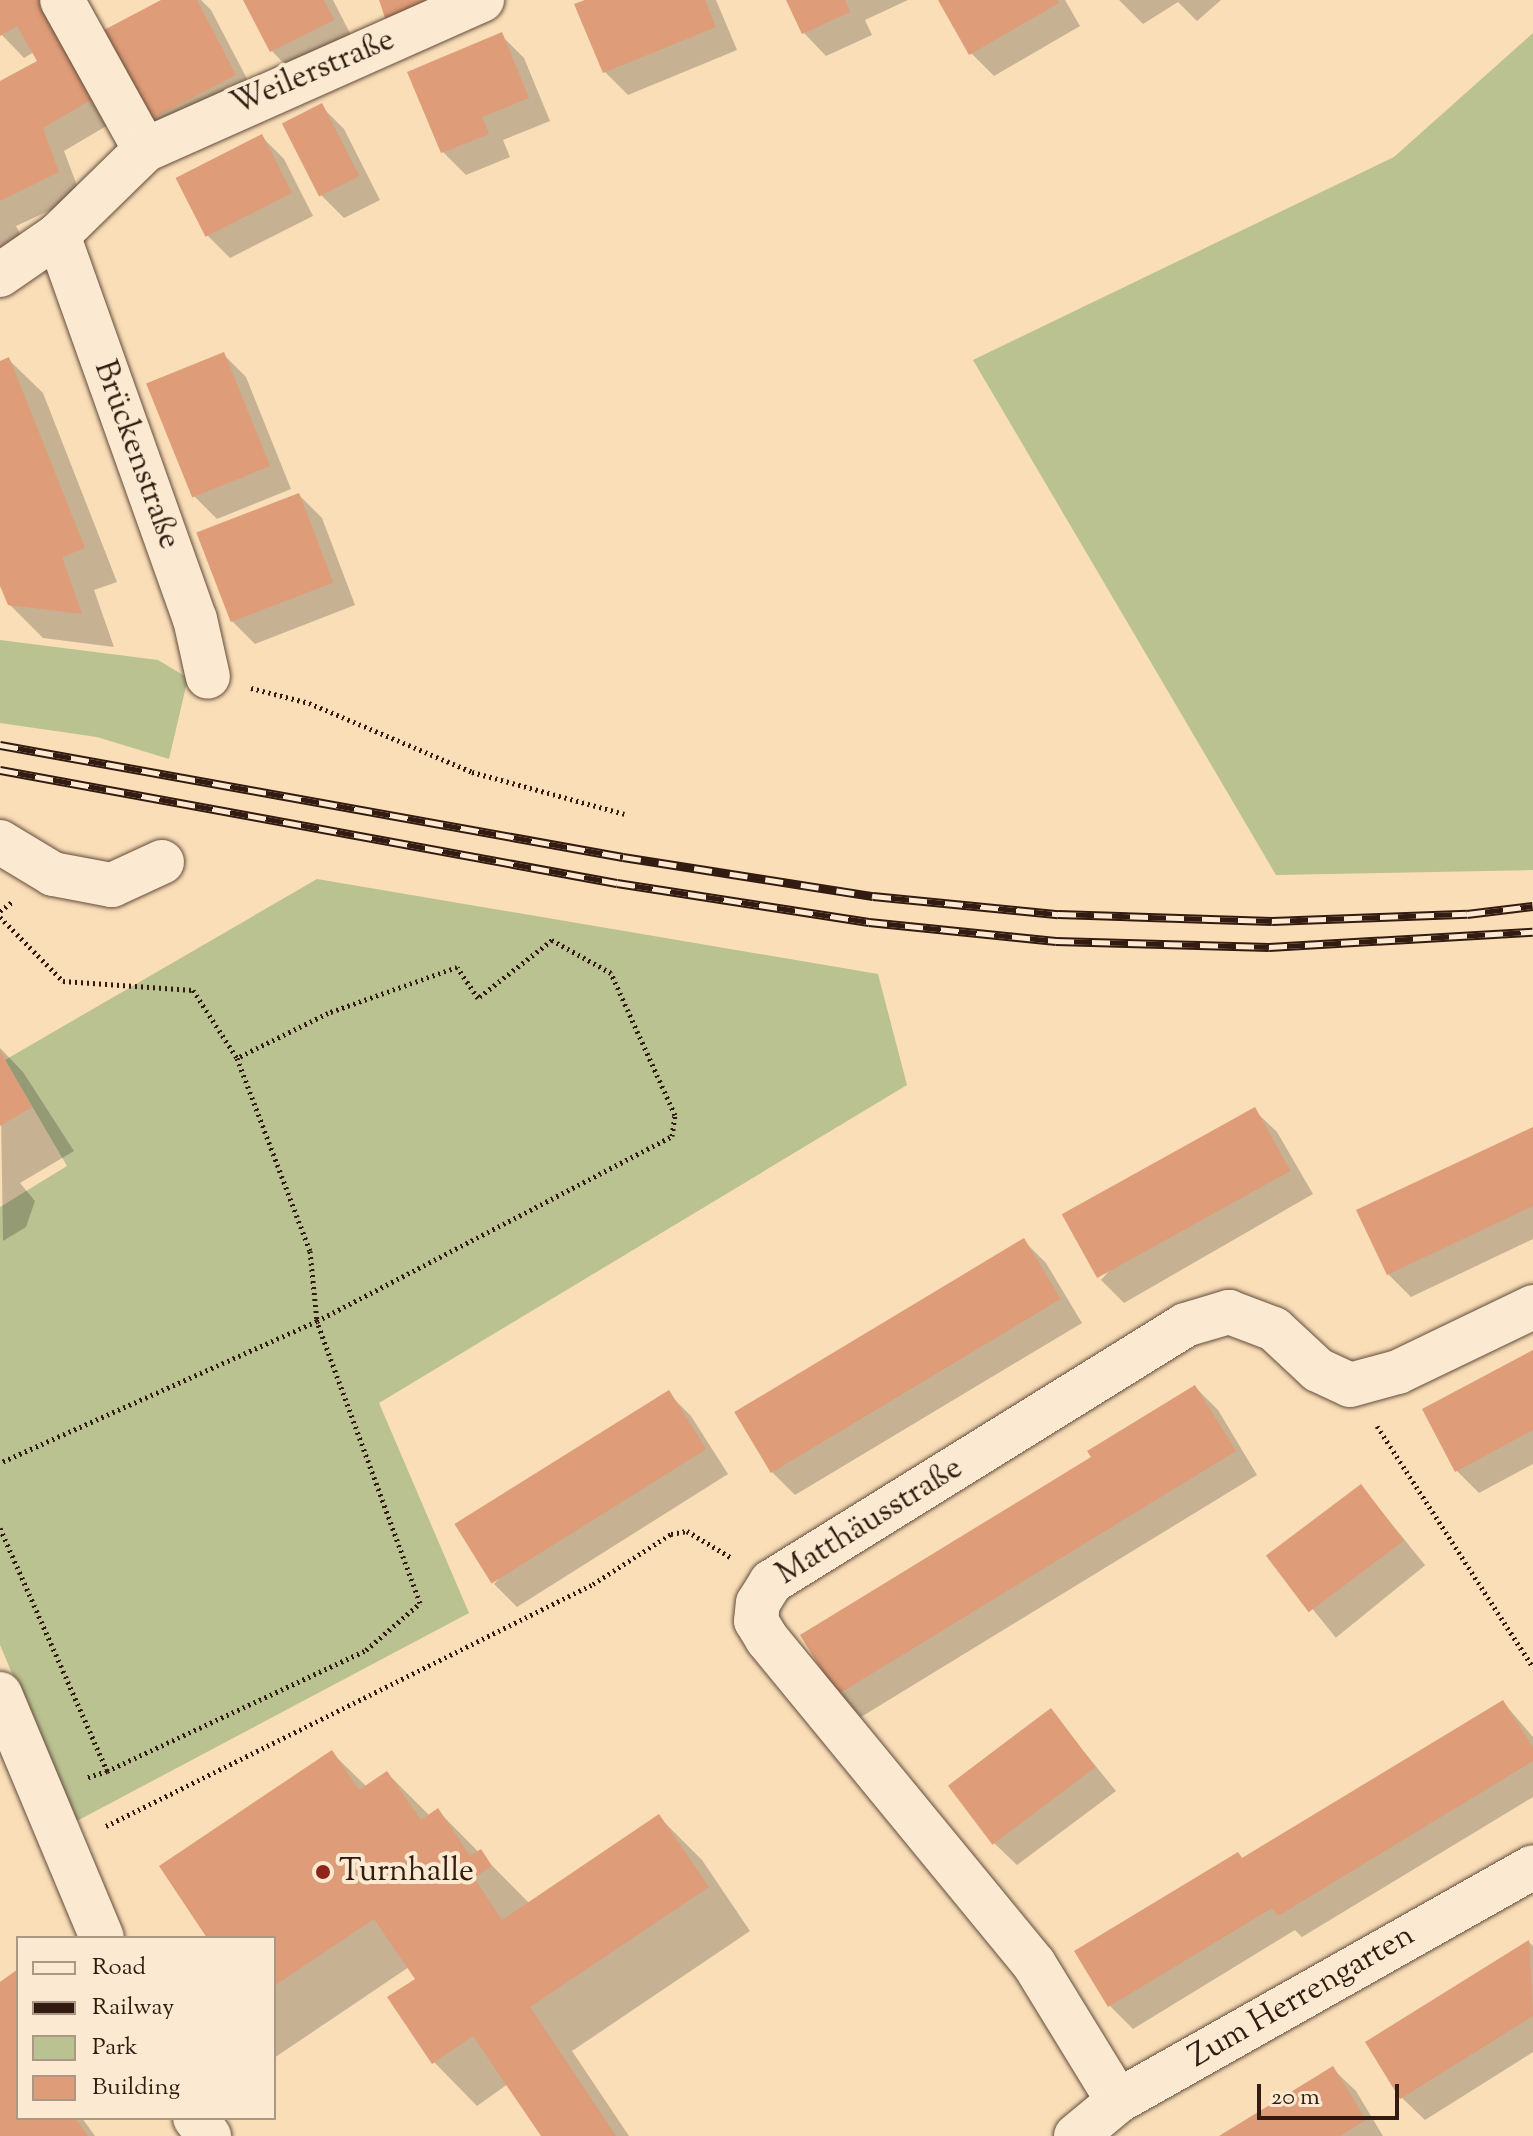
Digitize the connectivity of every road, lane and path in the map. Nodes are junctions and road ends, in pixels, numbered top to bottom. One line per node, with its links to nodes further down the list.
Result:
1 (62, 0): 3 (street)
2 (482, 0): 3 (street, Weilerstraße)
3 (145, 150): 4 (street, Weilerstraße)
4 (58, 235): 5 (street, Weilerstraße); 6 (street, Brückenstraße)
5 (0, 275)
6 (208, 677): 7 (path)
7 (624, 814)
8 (0, 842): 9 (street)
9 (162, 862)
10 (0, 917): 11 (path)
11 (237, 1058): 13 (path); 13 (path)
12 (1533, 1307): 14 (street)
13 (317, 1321): 15 (path); 20 (path)
14 (1350, 1385): 17 (street, Matthäusstraße); 18 (path)
15 (0, 1463)
16 (0, 1528): 20 (path)
17 (771, 1582): 22 (path); 25 (street, Matthäusstraße)
18 (1533, 1667)
19 (0, 1694): 21 (street)
20 (107, 1771): 21 (path)
21 (44, 1793): 22 (street)
22 (66, 1846): 24 (street)
23 (1533, 1867): 25 (street, Zum Herrengarten)
24 (101, 1936)
25 (1118, 2101): 28 (street, Zum Herrengarten)
26 (197, 2120): 27 (street)
27 (209, 2136)
28 (1076, 2136)

